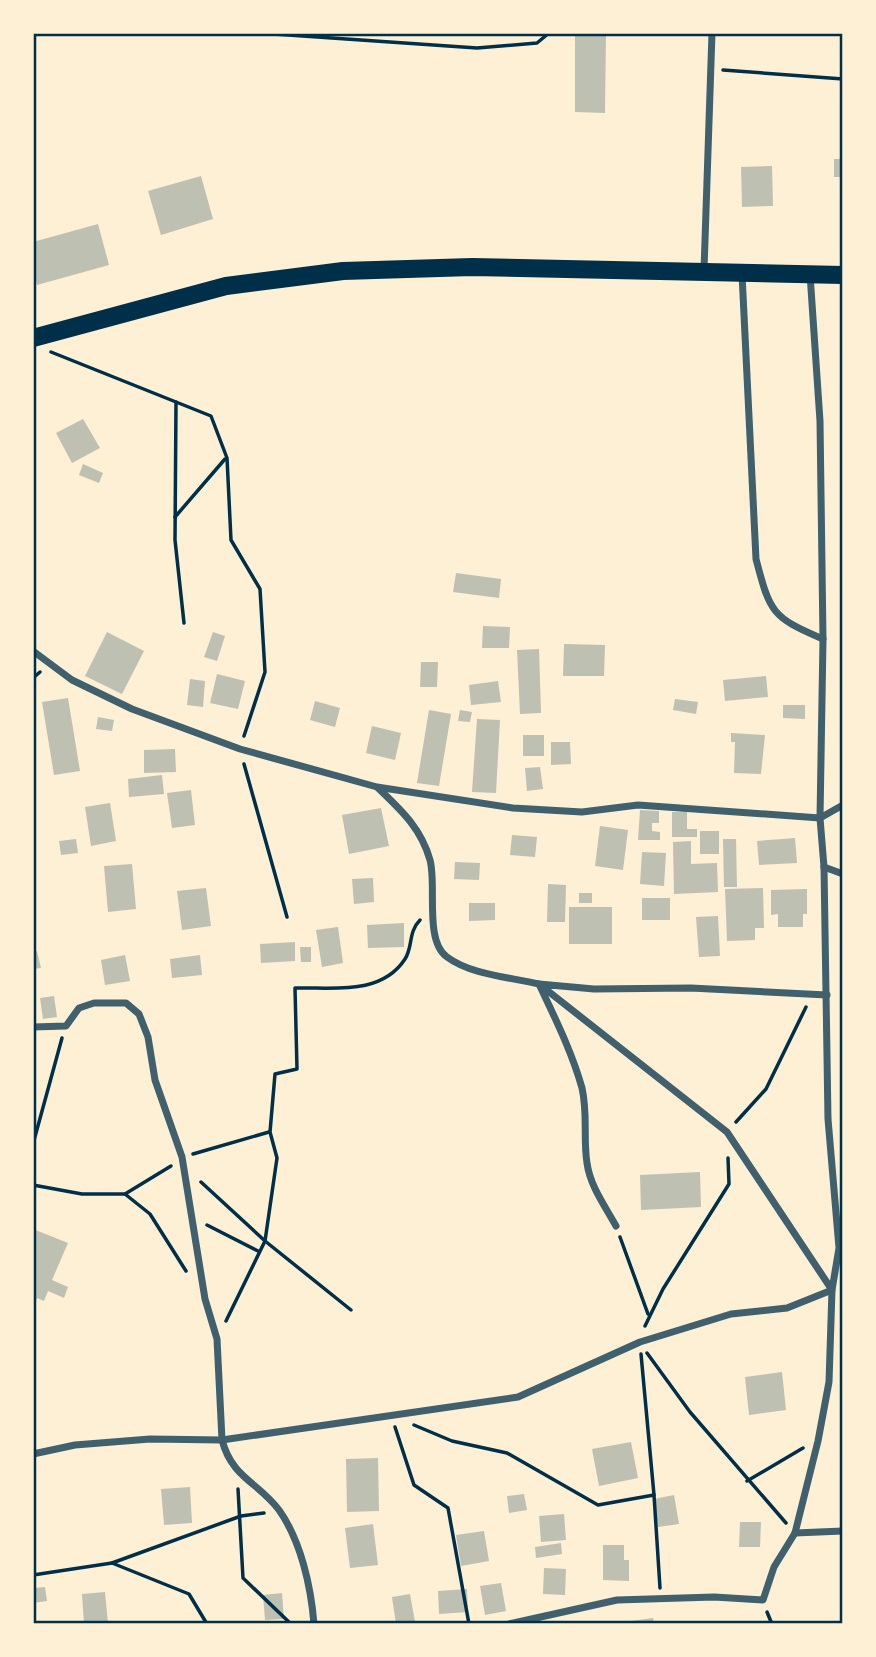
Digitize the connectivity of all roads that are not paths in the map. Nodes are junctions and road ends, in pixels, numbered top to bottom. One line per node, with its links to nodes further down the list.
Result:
1 (712, 33): 2 (street)
2 (704, 270): 3 (main road); 6 (main road)
3 (742, 271): 4 (main road); 7 (street)
4 (810, 273): 5 (main road); 7 (street)
5 (843, 275)
6 (40, 344)
7 (823, 639): 11 (street)
8 (33, 651): 9 (street)
9 (377, 787): 11 (street); 14 (street)
10 (843, 805): 11 (street)
11 (820, 818): 12 (street)
12 (824, 867): 13 (street); 15 (street)
13 (843, 874)
14 (539, 984): 15 (street); 17 (street); 18 (street)
15 (827, 995): 18 (street)
16 (33, 1027): 19 (street)
17 (616, 1226)
18 (831, 1290): 19 (street); 22 (street)
19 (222, 1440): 20 (street); 23 (street)
20 (33, 1454)
21 (843, 1531): 22 (street)
22 (795, 1533): 24 (street)
23 (314, 1624)
24 (509, 1624)

